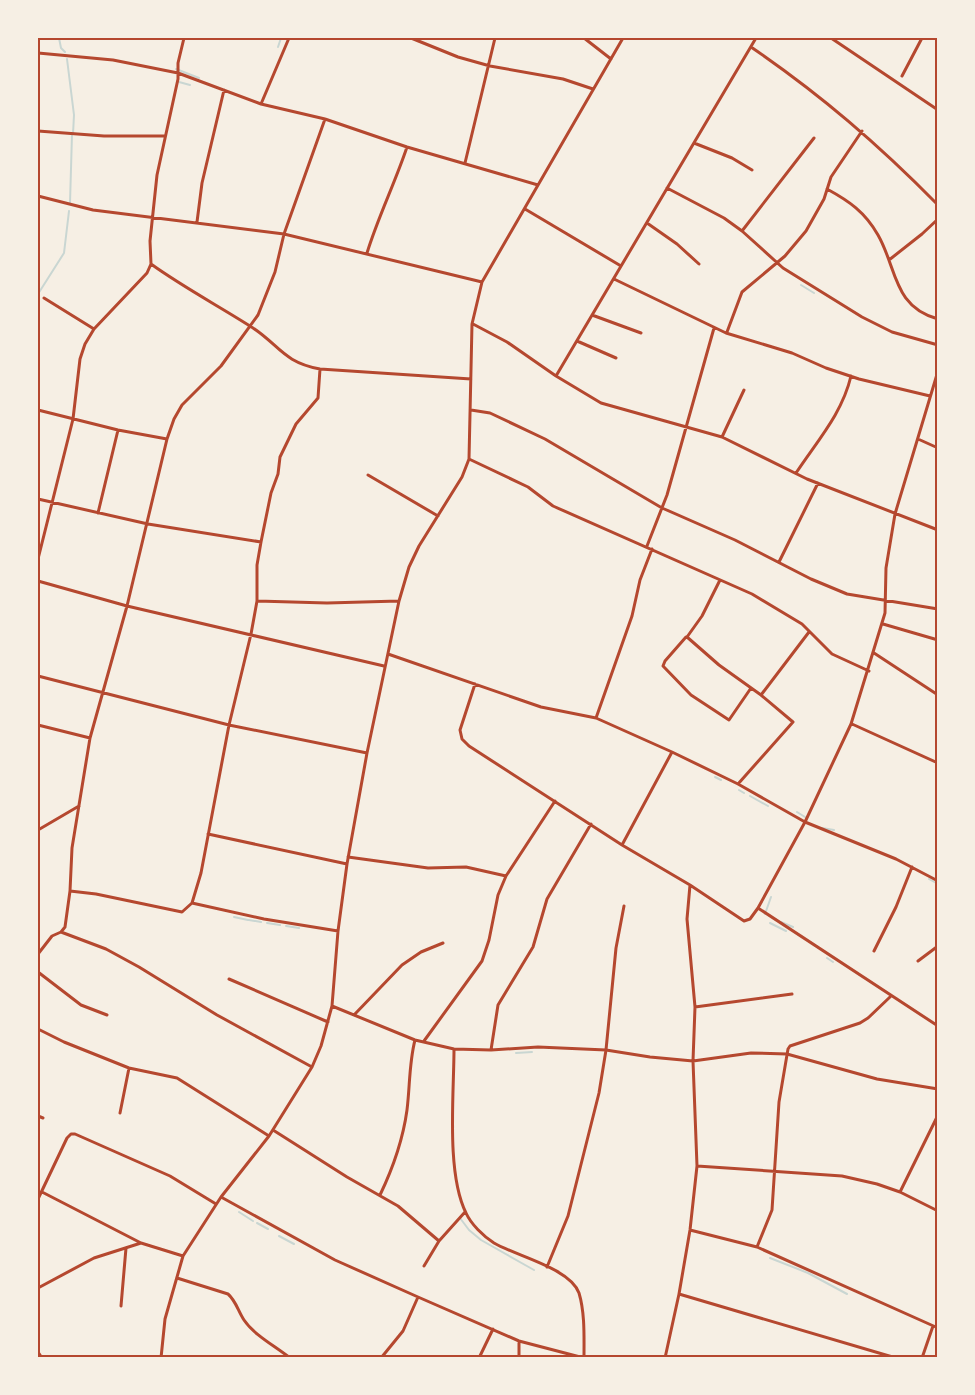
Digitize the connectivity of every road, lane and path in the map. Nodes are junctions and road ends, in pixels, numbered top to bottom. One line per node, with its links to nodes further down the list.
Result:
1 (184, 38): 14 (street)
2 (289, 38): 18 (street)
3 (411, 38): 13 (street)
4 (495, 38): 13 (street)
5 (584, 38): 12 (street)
6 (623, 38): 12 (street)
7 (756, 38): 10 (street)
8 (831, 38): 19 (street)
9 (922, 38): 15 (street)
10 (751, 47): 22 (street); 25 (street)
11 (38, 53): 14 (street)
12 (610, 59): 16 (street)
13 (490, 66): 16 (street); 27 (street)
14 (178, 73): 17 (street); 23 (street)
15 (902, 76)
16 (593, 89): 29 (street)
17 (224, 90): 18 (street); 37 (street)
18 (261, 104): 20 (street)
19 (938, 110)
20 (325, 118): 26 (street); 40 (street)
21 (38, 131): 23 (street)
22 (862, 131): 31 (street); 33 (street)
23 (165, 136): 35 (street)
24 (814, 138): 39 (street)
25 (694, 143): 28 (street); 30 (street)
26 (407, 147): 27 (street); 41 (street)
27 (465, 163): 29 (street)
28 (752, 170)
29 (538, 185): 34 (street)
30 (667, 188): 38 (street); 39 (street)
31 (827, 189): 42 (street); 43 (street)
32 (38, 196): 35 (street)
33 (938, 205)
34 (524, 209): 46 (street); 48 (street)
35 (152, 219): 37 (street); 44 (street)
36 (938, 219): 42 (street)
37 (197, 222): 40 (street)
38 (647, 223): 45 (street); 46 (street)
39 (742, 231): 43 (street)
40 (284, 234): 41 (street); 53 (street)
41 (367, 253): 48 (street)
42 (889, 260): 51 (street)
43 (777, 263): 57 (street); 59 (street)
44 (151, 264): 53 (street); 55 (street)
45 (699, 264)
46 (621, 266): 47 (street)
47 (614, 279): 50 (street); 54 (street)
48 (482, 282): 52 (street)
49 (44, 298): 55 (street)
50 (592, 315): 56 (street); 58 (street)
51 (938, 319)
52 (472, 324): 63 (street); 66 (street)
53 (251, 327): 61 (street); 75 (street)
54 (714, 328): 57 (street); 72 (street)
55 (94, 329): 71 (street)
56 (641, 333)
57 (726, 333): 64 (street)
58 (577, 341): 60 (street); 63 (street)
59 (938, 345)
60 (616, 358)
61 (320, 369): 66 (street); 90 (street)
62 (938, 371): 65 (street)
63 (556, 376): 72 (street)
64 (851, 376): 68 (street); 79 (street)
65 (937, 377): 68 (street)
66 (471, 379): 70 (street)
67 (744, 390): 74 (street)
68 (930, 396): 76 (street)
69 (38, 410): 71 (street)
70 (471, 410): 78 (street); 84 (street)
71 (73, 419): 73 (street); 83 (street)
72 (687, 426): 74 (street); 84 (street)
73 (118, 430): 75 (street); 85 (street)
74 (722, 437): 79 (street)
75 (167, 439): 88 (street)
76 (918, 439): 77 (street); 86 (street)
77 (938, 448)
78 (470, 459): 87 (street); 91 (street)
79 (796, 473): 81 (street)
80 (368, 475): 87 (street)
81 (818, 483): 86 (street); 94 (street)
82 (38, 499): 83 (street)
83 (52, 502): 85 (street); 93 (street)
84 (662, 508): 91 (street); 94 (street)
85 (98, 513): 88 (street)
86 (895, 514): 89 (street); 99 (street)
87 (438, 516): 98 (street)
88 (148, 524): 90 (street); 100 (street)
89 (938, 530)
90 (261, 542): 97 (street)
91 (647, 546): 92 (street)
92 (652, 549): 95 (street); 117 (street)
93 (38, 559)
94 (779, 562): 99 (street)
95 (720, 580): 103 (street); 105 (street)
96 (38, 581): 100 (street)
97 (257, 601): 98 (street); 104 (street)
98 (399, 601): 108 (street)
99 (886, 602): 101 (street); 102 (street)
100 (127, 606): 104 (street); 114 (street)
101 (938, 609)
102 (882, 624): 106 (street); 107 (street)
103 (810, 631): 110 (street); 115 (street)
104 (251, 634): 109 (street); 120 (street)
105 (687, 637): 113 (street); 113 (street)
106 (938, 640)
107 (874, 653): 110 (street); 116 (street)
108 (388, 654): 109 (street); 112 (street)
109 (384, 666): 123 (street)
110 (869, 671): 118 (street)
111 (38, 676): 114 (street)
112 (475, 684): 117 (street); 126 (street)
113 (752, 688): 115 (street)
114 (104, 693): 120 (street); 121 (street)
115 (761, 695): 125 (street)
116 (938, 695)
117 (596, 718): 122 (street)
118 (851, 724): 124 (street); 128 (street)
119 (38, 725): 121 (street)
120 (230, 725): 123 (street); 131 (street)
121 (90, 738): 127 (street)
122 (672, 752): 125 (street); 132 (street)
123 (367, 753): 133 (street)
124 (938, 763)
125 (738, 784): 128 (street)
126 (555, 801): 129 (street); 136 (street)
127 (79, 806): 130 (street); 139 (street)
128 (805, 822): 135 (street); 142 (street)
129 (591, 824): 132 (street); 164 (street)
130 (38, 830)
131 (208, 834): 134 (street); 140 (street)
132 (622, 845): 138 (street)
133 (348, 857): 134 (street); 136 (street)
134 (347, 864): 143 (street)
135 (912, 867): 137 (street); 147 (street)
136 (506, 876): 162 (street)
137 (938, 880)
138 (690, 885): 142 (street); 155 (street)
139 (70, 891): 140 (street); 144 (street)
140 (192, 903): 143 (street)
141 (624, 906): 165 (street)
142 (758, 908): 153 (street)
143 (338, 931): 154 (street)
144 (61, 932): 148 (street); 168 (street)
145 (443, 943): 157 (street)
146 (938, 946): 149 (street)
147 (874, 951)
148 (38, 954)
149 (918, 961)
150 (38, 972): 156 (street)
151 (228, 979): 158 (street)
152 (792, 994): 155 (street)
153 (891, 997): 159 (street); 166 (street)
154 (332, 1006): 157 (street); 158 (street)
155 (695, 1008): 167 (street)
156 (107, 1015)
157 (354, 1015): 161 (street)
158 (328, 1022): 168 (street)
159 (938, 1026)
160 (38, 1029): 169 (street)
161 (416, 1040): 162 (street); 181 (street)
162 (424, 1042): 163 (street)
163 (454, 1048): 164 (street); 186 (street)
164 (490, 1050): 165 (street)
165 (606, 1050): 167 (street); 194 (street)
166 (787, 1054): 167 (street); 170 (street); 178 (street)
167 (693, 1061): 177 (street)
168 (312, 1067): 175 (street)
169 (129, 1068): 171 (street); 176 (street)
170 (938, 1089)
171 (120, 1113)
172 (938, 1115): 180 (street)
173 (38, 1116): 174 (street)
174 (43, 1118)
175 (273, 1130): 176 (street); 181 (street)
176 (269, 1136): 182 (street)
177 (697, 1166): 178 (street); 187 (street)
178 (774, 1171): 180 (street); 190 (street)
179 (42, 1192): 183 (street); 184 (street); 189 (street)
180 (900, 1192): 185 (street)
181 (381, 1195): 188 (street)
182 (221, 1197): 184 (street); 198 (street)
183 (38, 1198)
184 (216, 1204): 192 (street)
185 (938, 1211)
186 (465, 1212): 188 (street); 194 (street)
187 (690, 1230): 190 (street); 197 (street)
188 (439, 1241): 193 (street)
189 (141, 1243): 191 (street); 192 (street)
190 (758, 1247): 200 (street)
191 (126, 1248): 196 (street); 199 (street)
192 (183, 1256): 195 (street)
193 (424, 1266)
194 (547, 1267): 211 (street)
195 (177, 1278): 206 (street); 207 (street)
196 (38, 1288)
197 (679, 1294): 212 (street); 213 (street)
198 (418, 1297): 202 (street); 208 (street)
199 (122, 1306)
200 (933, 1326): 201 (street); 214 (street)
201 (938, 1328)
202 (493, 1329): 203 (street); 209 (street)
203 (519, 1341): 210 (street); 211 (street)
204 (38, 1352): 205 (street)
205 (42, 1358)
206 (161, 1358)
207 (290, 1358)
208 (381, 1358)
209 (478, 1358)
210 (519, 1358)
211 (584, 1358)
212 (665, 1358)
213 (896, 1358)
214 (922, 1358)

